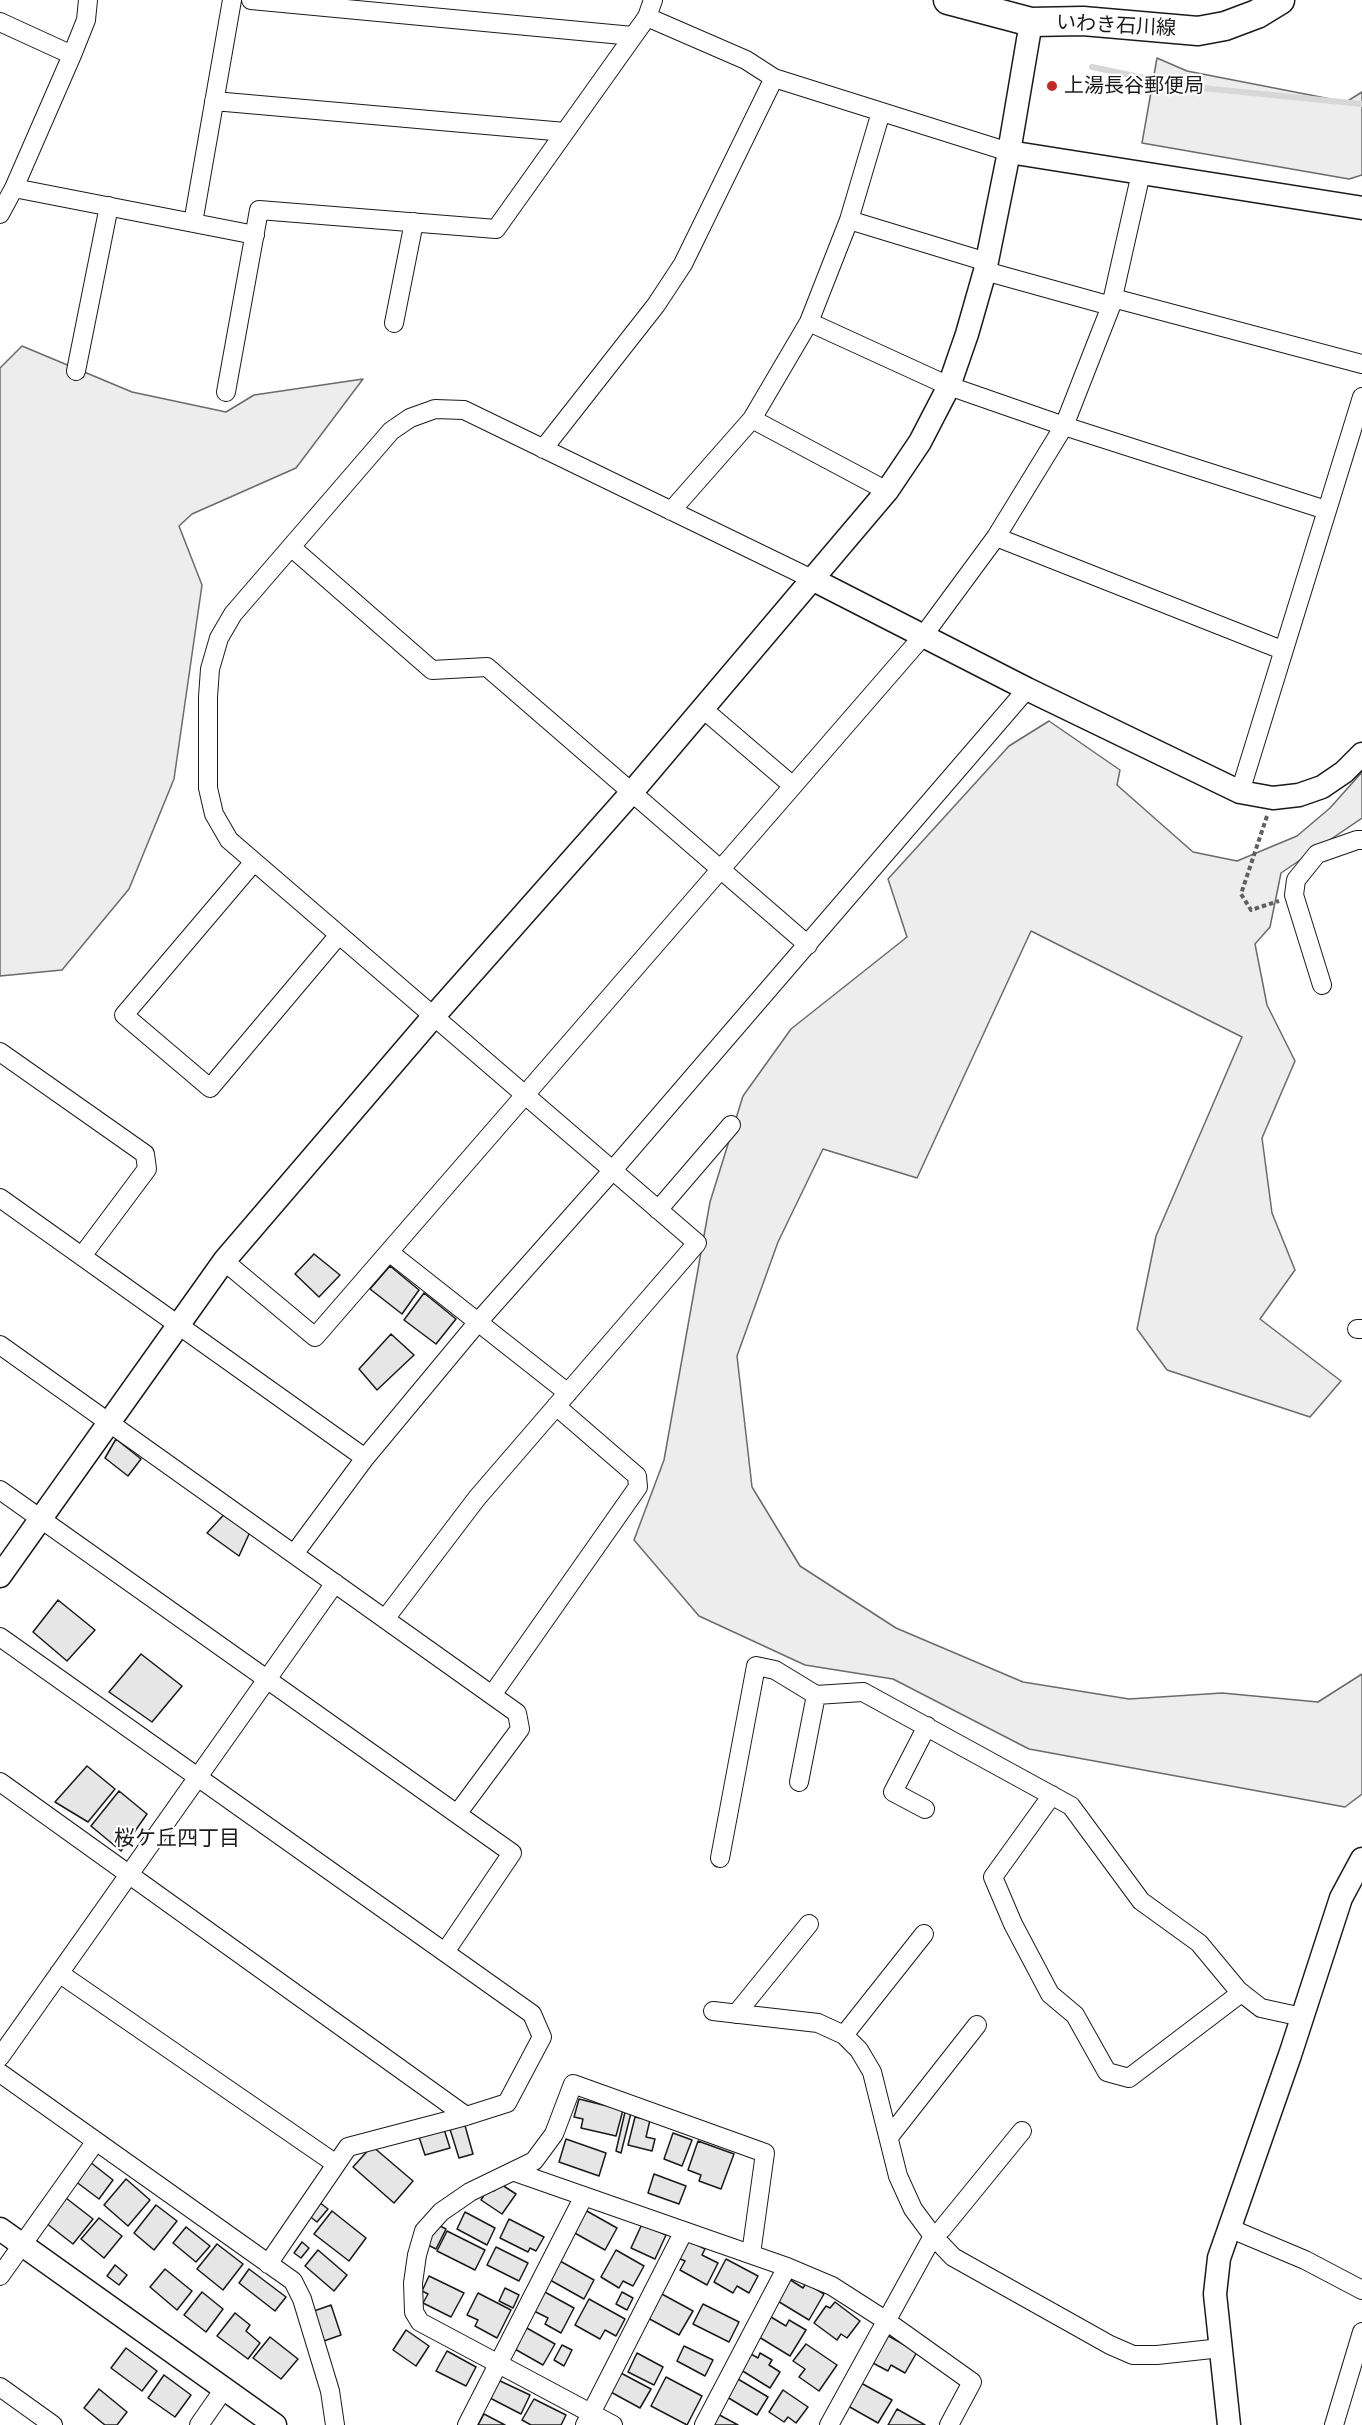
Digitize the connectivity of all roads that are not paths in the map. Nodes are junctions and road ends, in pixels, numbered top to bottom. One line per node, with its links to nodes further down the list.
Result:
1 (88, 0): 10 (street)
2 (232, 0): 12 (street)
3 (251, 0): 9 (street)
4 (948, 0): 8 (main road, いわき石川線)
5 (1280, 0): 8 (main road, いわき石川線)
6 (650, 9): 9 (street); 11 (street)
7 (0, 22): 10 (street)
8 (1031, 22): 15 (street)
9 (633, 36): 14 (street)
10 (72, 55): 17 (street)
11 (774, 78): 13 (street); 36 (street)
12 (214, 101): 14 (street); 23 (street)
13 (881, 112): 15 (street); 21 (street)
14 (565, 132): 22 (street)
15 (1009, 152): 16 (street); 25 (street)
16 (1142, 173): 19 (street); 26 (street)
17 (14, 188): 18 (street); 20 (street)
18 (109, 206): 23 (street); 30 (street)
19 (1362, 208)
20 (0, 214)
21 (849, 220): 25 (street); 27 (street)
22 (414, 222): 24 (street); 28 (street)
23 (193, 223): 24 (street)
24 (255, 235): 32 (street)
25 (986, 266): 26 (street); 31 (street)
26 (1112, 302): 29 (street); 35 (street)
27 (809, 322): 31 (street); 34 (street)
28 (394, 323)
29 (1362, 364)
30 (76, 371)
31 (949, 386): 35 (street); 37 (street)
32 (226, 392)
33 (1362, 397): 38 (street)
34 (752, 419): 37 (street); 39 (street)
35 (1064, 426): 38 (street); 40 (street)
36 (543, 448): 39 (street); 41 (street)
37 (887, 490): 42 (street)
38 (1326, 510): 44 (street)
39 (671, 511): 42 (street)
40 (996, 537): 43 (street); 44 (street)
41 (291, 547): 49 (street); 52 (street)
42 (812, 579): 43 (street); 46 (street)
43 (923, 636): 45 (street); 48 (street)
44 (1282, 650): 50 (street)
45 (1028, 689): 50 (street); 55 (street)
46 (703, 709): 48 (street); 49 (street)
47 (1362, 754): 50 (street)
48 (793, 786): 53 (street)
49 (632, 792): 53 (street); 57 (street)
50 (1240, 792)
51 (1362, 840): 56 (street)
52 (253, 863): 54 (street); 54 (street)
53 (720, 869): 55 (street); 59 (street)
54 (338, 936): 57 (street)
55 (808, 945): 61 (street)
56 (1322, 985)
57 (433, 1017): 59 (street); 66 (street)
58 (0, 1052): 65 (street)
59 (525, 1095): 61 (street); 64 (street)
60 (731, 1125): 63 (street)
61 (612, 1171): 63 (street); 67 (street)
62 (0, 1198): 65 (street)
63 (658, 1210): 70 (street)
64 (389, 1252): 66 (street); 67 (street)
65 (82, 1256): 68 (street)
66 (224, 1261): 68 (street)
67 (478, 1322): 70 (street); 72 (street)
68 (178, 1324): 71 (street); 72 (street)
69 (0, 1345): 71 (street)
70 (562, 1400): 78 (street); 81 (street)
71 (109, 1422): 74 (street); 75 (street)
72 (365, 1458): 75 (street)
73 (0, 1490): 74 (street)
74 (40, 1519): 76 (street); 80 (street)
75 (294, 1554): 77 (street)
76 (0, 1576)
77 (335, 1583): 78 (street); 80 (street)
78 (385, 1618): 81 (street)
79 (0, 1637): 84 (street)
80 (267, 1679): 84 (street); 89 (street)
81 (492, 1695): 89 (street)
82 (816, 1695): 83 (street); 86 (street); 90 (street)
83 (927, 1726): 87 (street); 88 (street)
84 (197, 1778): 92 (street); 95 (street)
85 (0, 1782): 92 (street)
86 (800, 1782)
87 (1052, 1796): 97 (street); 97 (street)
88 (925, 1809)
89 (457, 1814): 95 (street)
90 (720, 1857)
91 (1362, 1859): 100 (street)
92 (129, 1874): 96 (street); 105 (street)
93 (809, 1923): 99 (street)
94 (924, 1934): 102 (street)
95 (445, 1952): 105 (street)
96 (59, 1973): 103 (street); 109 (street)
97 (1242, 1993): 100 (street)
98 (713, 2011): 99 (street)
99 (736, 2014): 102 (street)
100 (1302, 2017): 112 (street)
101 (977, 2025): 107 (street)
102 (844, 2035): 107 (street)
103 (0, 2057)
104 (0, 2073): 108 (street)
105 (466, 2116): 109 (street)
106 (1022, 2131): 115 (street)
107 (889, 2137): 115 (street)
108 (96, 2141): 116 (street); 118 (street)
109 (336, 2164): 118 (street)
110 (515, 2172): 111 (street); 117 (street); 125 (street)
111 (584, 2196): 114 (street); 125 (street)
112 (1229, 2228): 121 (street); 124 (street)
113 (0, 2229): 116 (street)
114 (684, 2231): 117 (street); 128 (street)
115 (933, 2236): 122 (street); 124 (street)
116 (22, 2245): 120 (street); 127 (street)
117 (751, 2254): 119 (street)
118 (268, 2264): 132 (street)
119 (787, 2267): 122 (street); 135 (street)
120 (0, 2277)
121 (1362, 2290)
122 (885, 2320): 136 (street); 137 (street)
123 (1362, 2332): 139 (street)
124 (1221, 2348): 138 (street)
125 (498, 2364): 128 (street); 133 (street)
126 (0, 2387): 129 (street)
127 (224, 2389): 130 (street); 131 (street)
128 (588, 2419): 134 (street)
129 (53, 2425)
130 (199, 2425)
131 (275, 2425)
132 (335, 2425)
133 (467, 2425)
134 (613, 2425)
135 (704, 2425)
136 (829, 2425)
137 (949, 2425)
138 (1229, 2425)
139 (1334, 2425)

